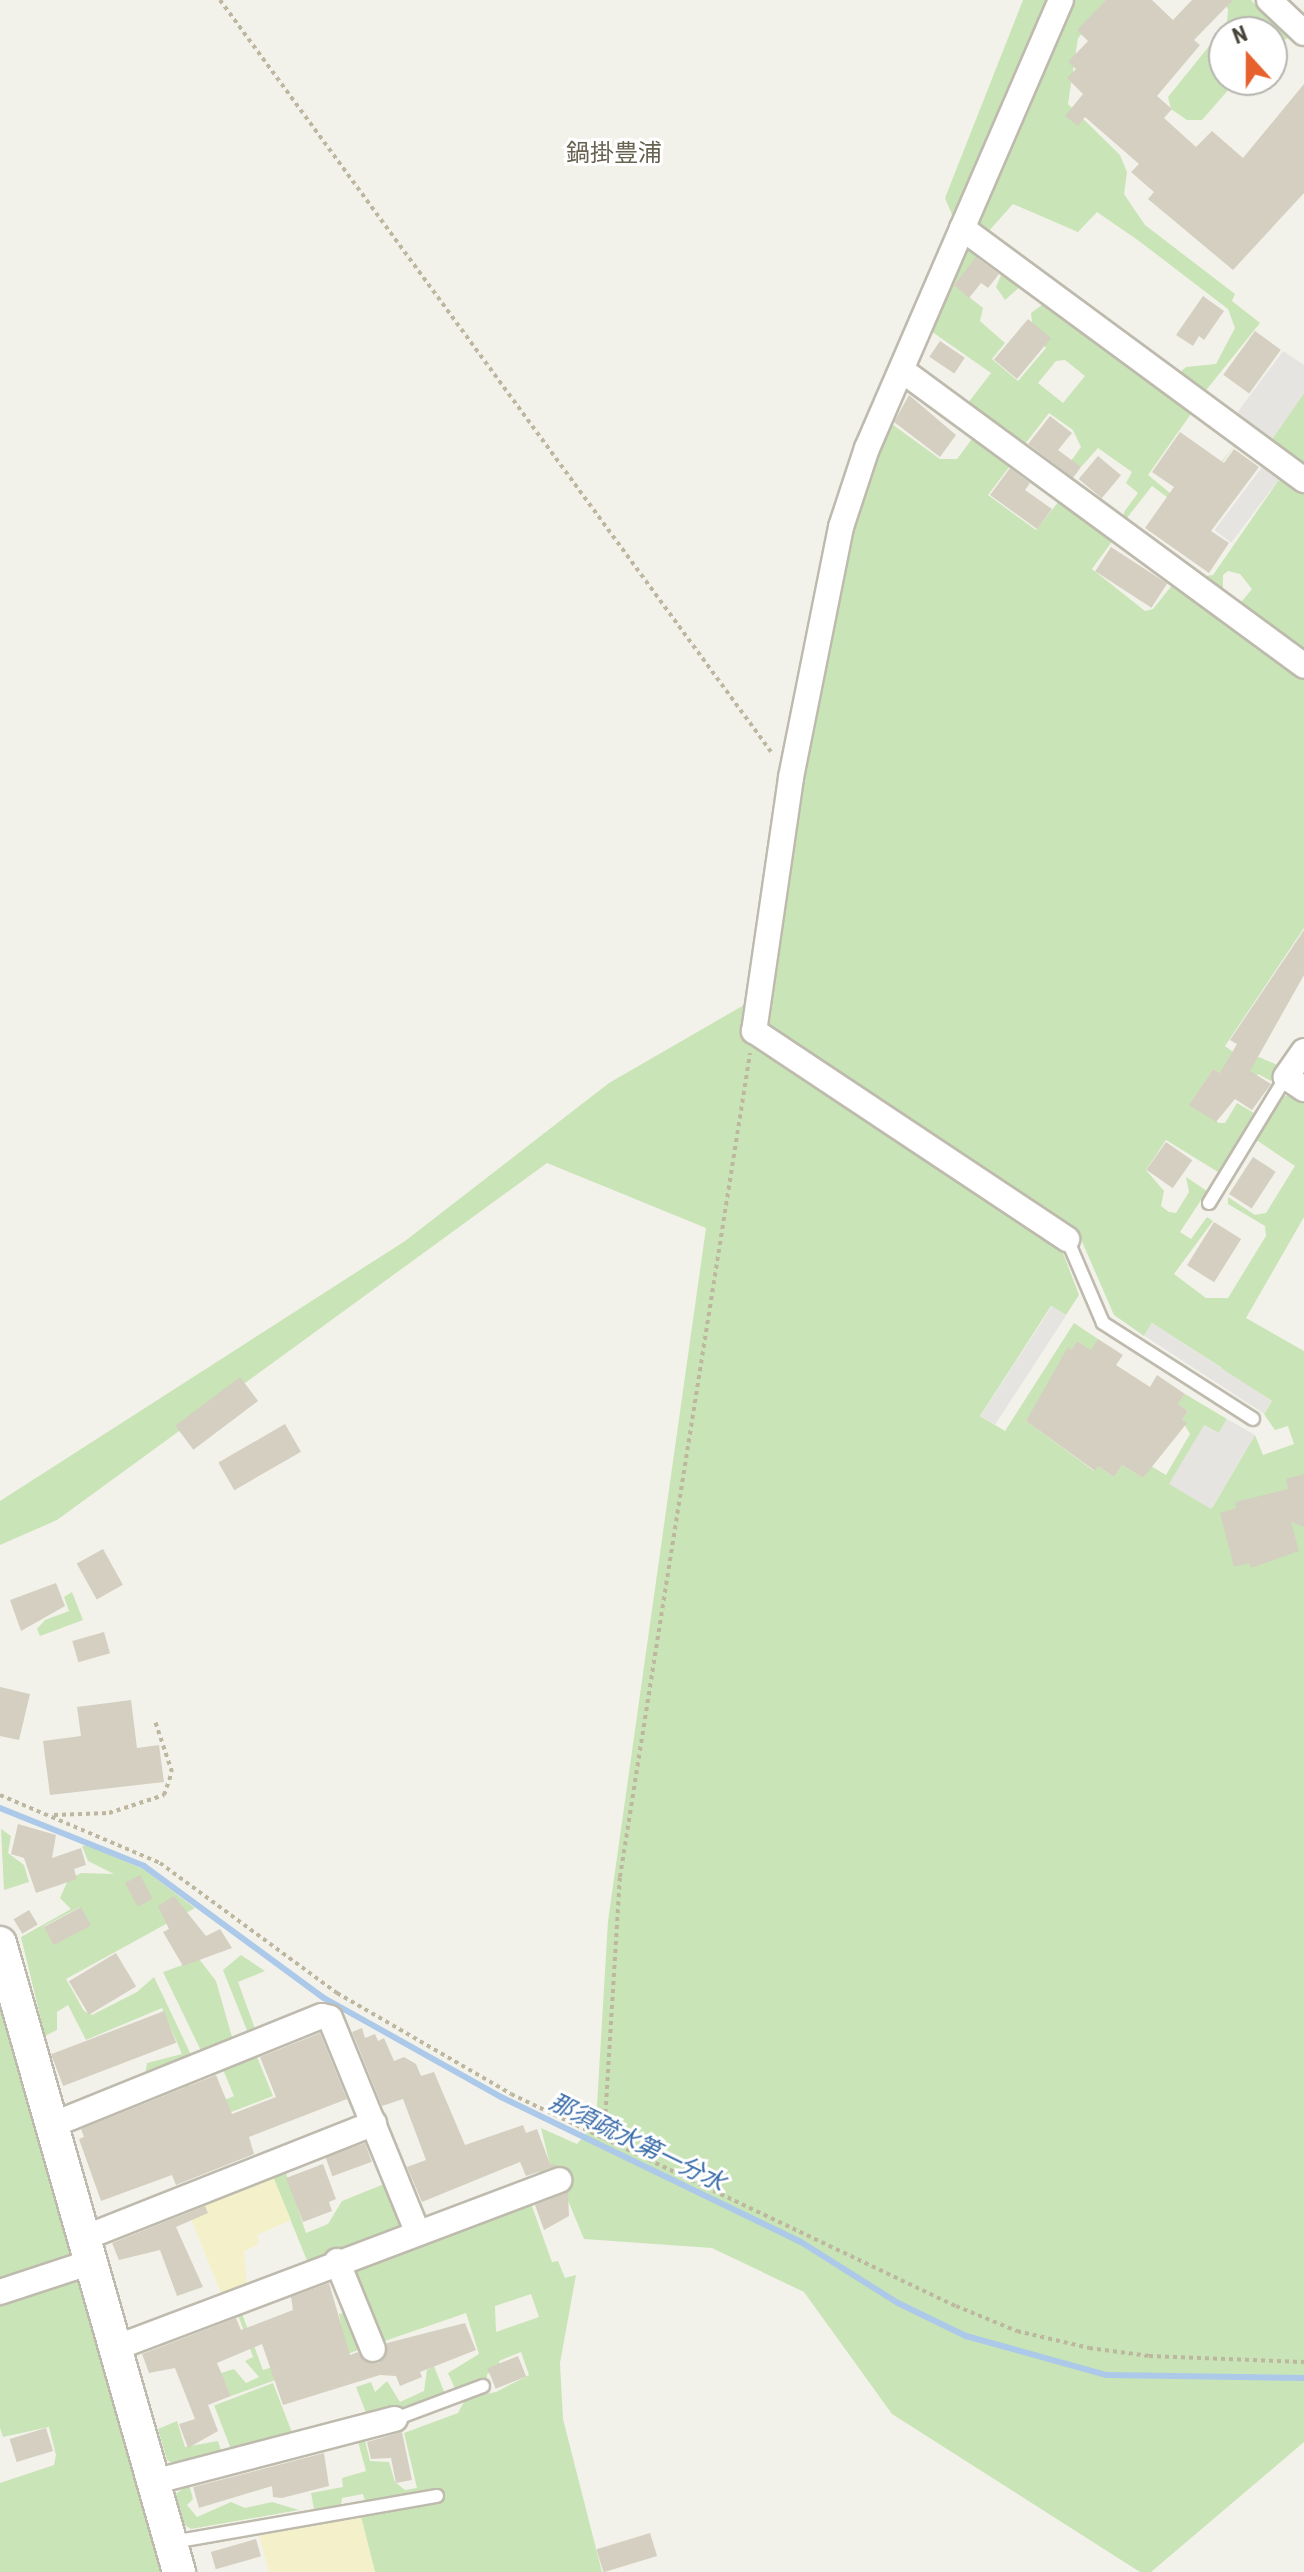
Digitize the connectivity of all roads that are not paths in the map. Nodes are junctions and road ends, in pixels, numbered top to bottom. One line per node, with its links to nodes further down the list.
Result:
1 (1061, 0): 4 (street)
2 (1269, 0): 3 (street)
3 (1304, 33)
4 (962, 228): 5 (street); 6 (street)
5 (903, 371): 7 (street); 11 (street)
6 (1304, 480)
7 (1304, 666)
8 (1304, 1051): 9 (street)
9 (1295, 1083): 10 (lane)
10 (1209, 1203)
11 (1067, 1239): 12 (lane)
12 (1253, 1419)
13 (0, 1943): 15 (street)
14 (374, 2123): 15 (street); 17 (street); 18 (street)
15 (52, 2125): 18 (street)
16 (559, 2180): 17 (street)
17 (417, 2231): 19 (street)
18 (88, 2250): 20 (street); 21 (street)
19 (337, 2261): 21 (street); 22 (street)
20 (0, 2292)
21 (115, 2348): 25 (street)
22 (373, 2349)
23 (483, 2386): 24 (lane)
24 (395, 2419): 25 (street)
25 (153, 2482): 27 (street)
26 (437, 2496): 27 (lane)
27 (174, 2557)

